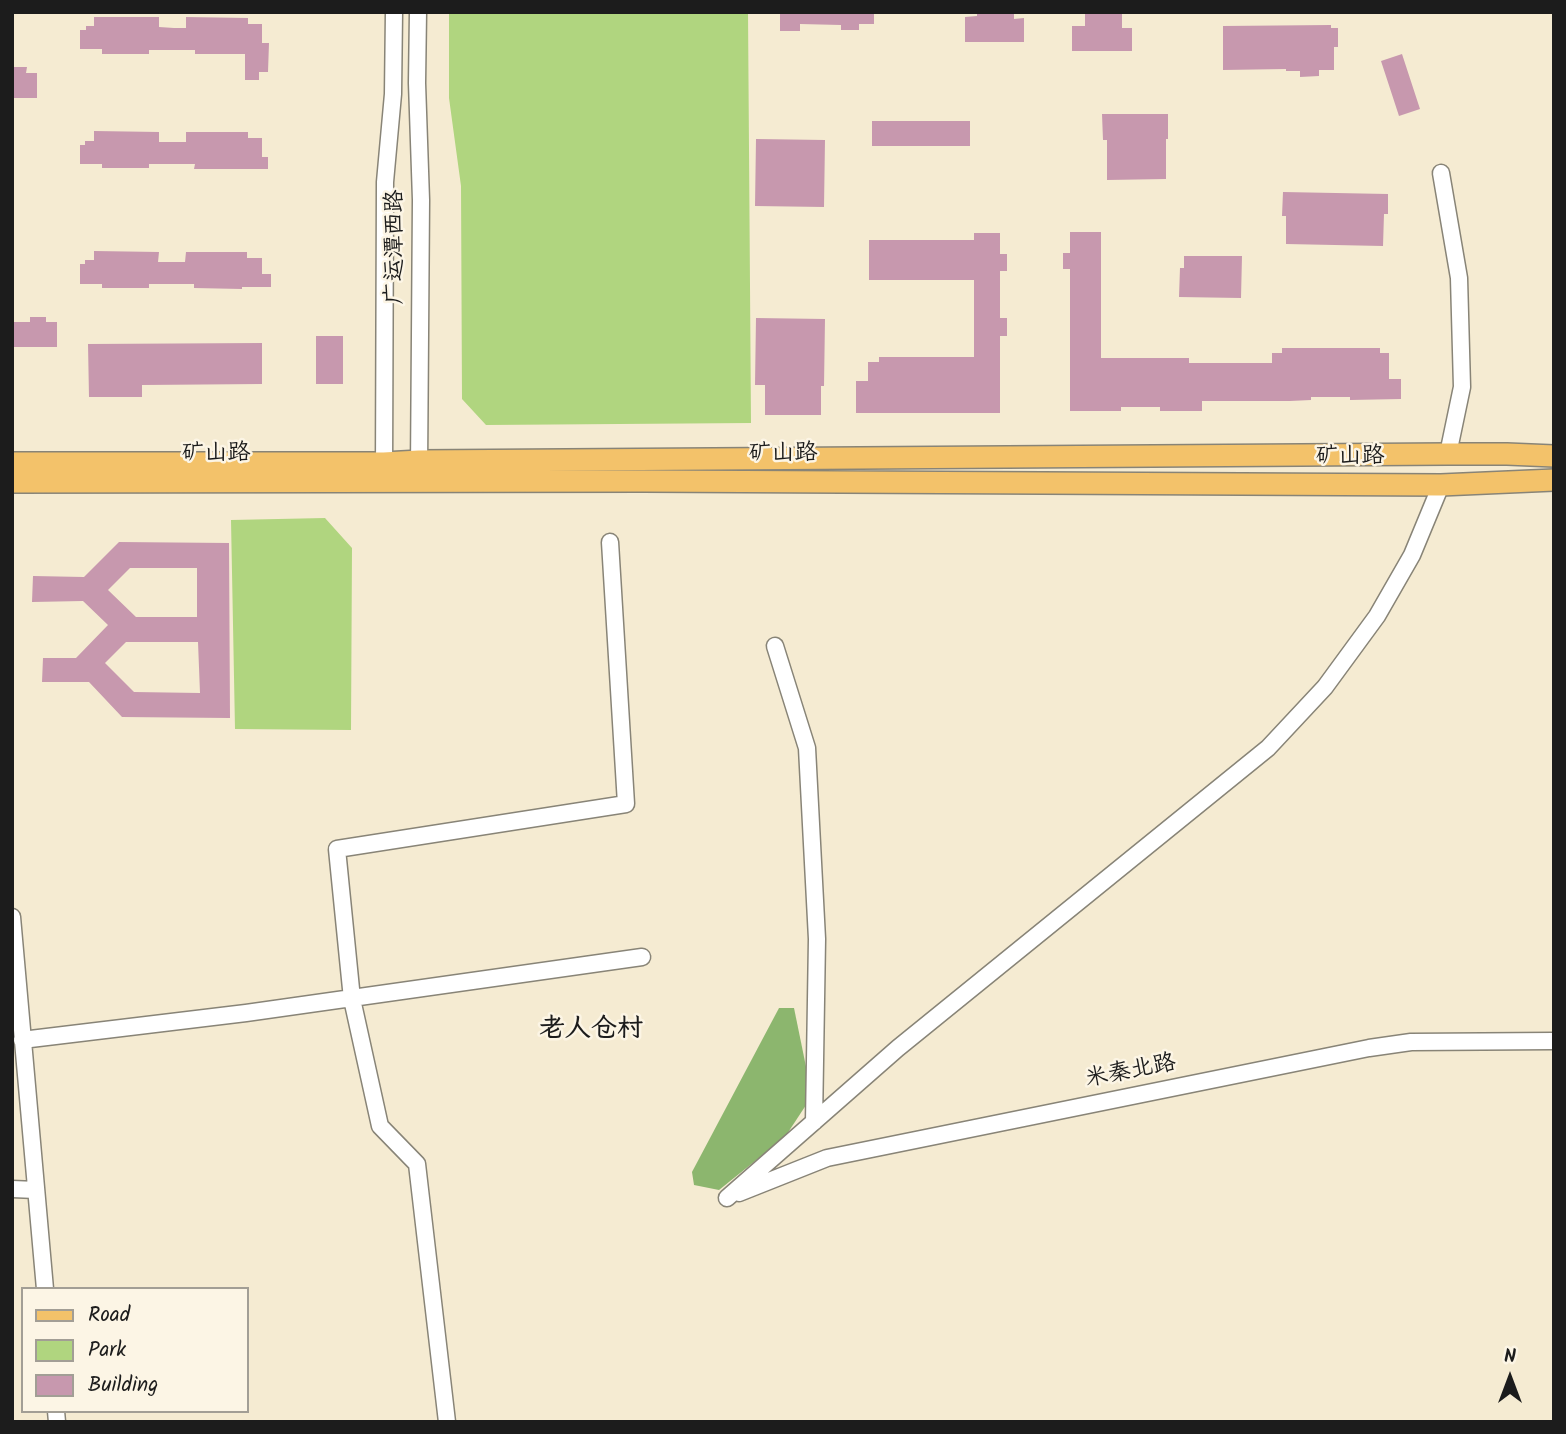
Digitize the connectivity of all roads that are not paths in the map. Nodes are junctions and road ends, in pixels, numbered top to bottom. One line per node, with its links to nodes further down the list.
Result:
1 (394, 12): 10 (street, 广运潭西路)
2 (418, 12): 9 (street, 广运潭西路)
3 (1441, 173): 5 (street)
4 (1554, 448): 6 (main road)
5 (1448, 454): 6 (main road, 矿山路); 9 (main road, 矿山路)
6 (1507, 454): 7 (main road, 矿山路)
7 (1554, 456)
8 (12, 463): 10 (main road, 矿山路)
9 (419, 471): 10 (main road, 矿山路); 14 (main road, 矿山路)
10 (384, 472): 12 (main road, 矿山路)
11 (1554, 480): 13 (main road, 矿山路)
12 (12, 482)
13 (1495, 483): 14 (main road, 矿山路); 15 (main road)
14 (1441, 485): 23 (street)
15 (1554, 491)
16 (610, 542): 20 (street)
17 (775, 646): 23 (street)
18 (12, 916): 21 (street)
19 (642, 957): 20 (street)
20 (352, 999): 21 (street); 27 (street)
21 (22, 1040): 25 (street)
22 (1554, 1041): 23 (street, 米秦北路)
23 (814, 1122)
24 (12, 1189): 25 (street)
25 (36, 1190): 26 (street)
26 (45, 1287)
27 (447, 1422)

